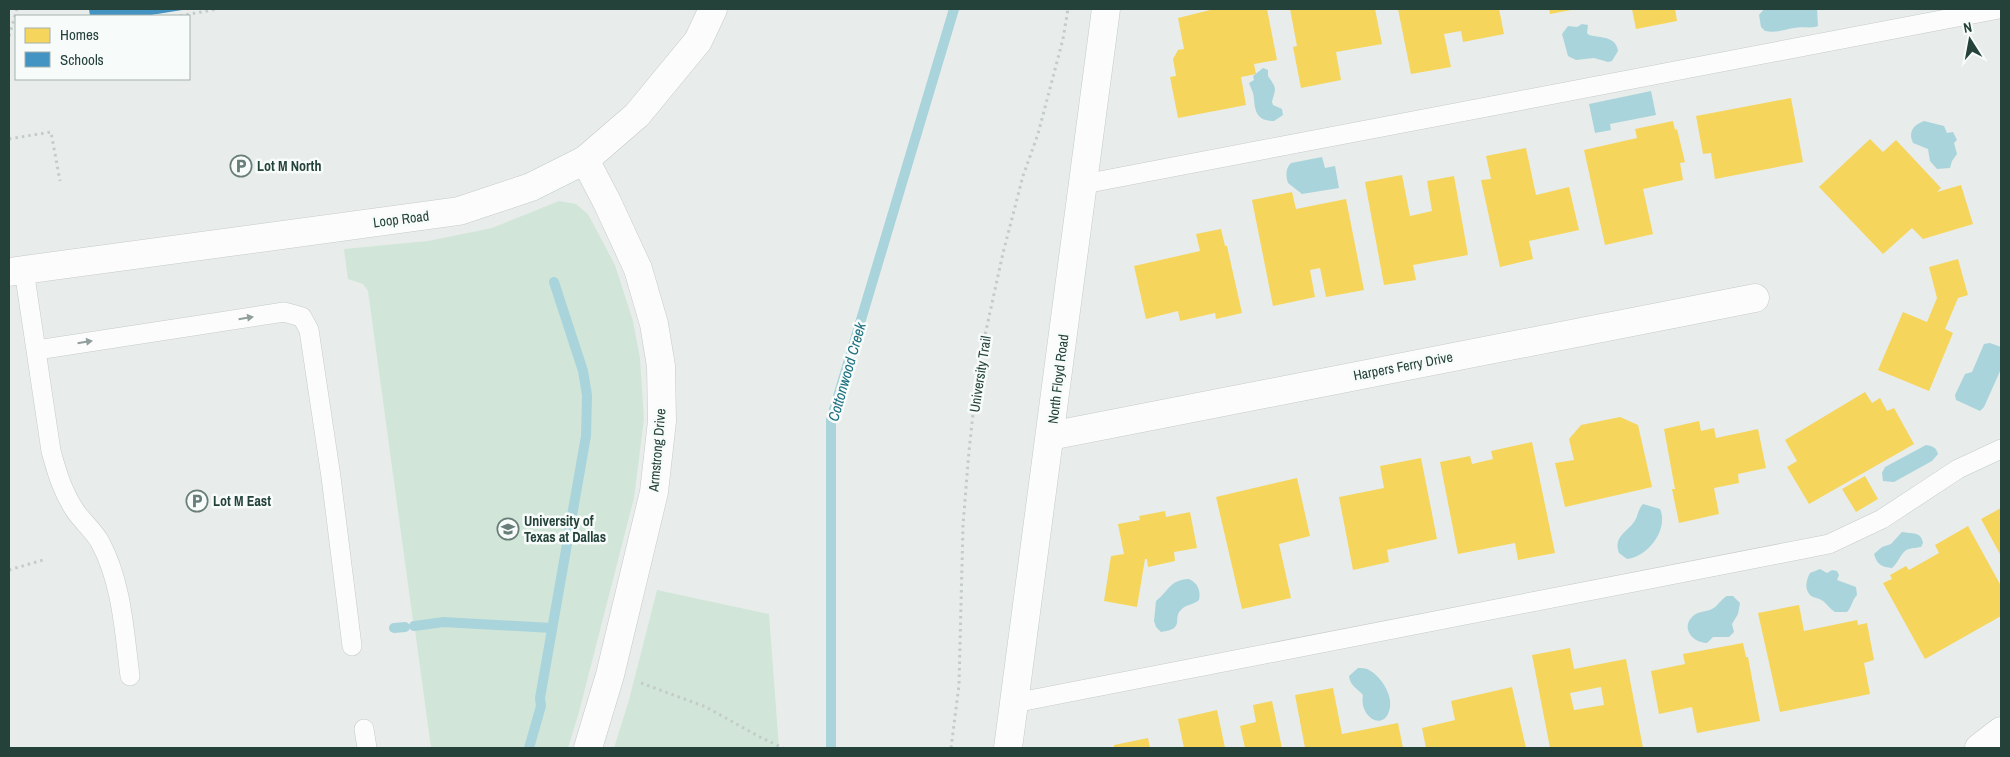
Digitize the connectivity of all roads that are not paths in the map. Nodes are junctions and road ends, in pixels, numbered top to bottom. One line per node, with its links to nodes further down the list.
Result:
1 (713, 9): 4 (street, Loop Road)
2 (1106, 9): 5 (street, North Floyd Road)
3 (1999, 9): 5 (lane)
4 (585, 160): 6 (street, Loop Road); 17 (street, Armstrong Drive)
5 (1084, 184): 9 (street, North Floyd Road)
6 (17, 271): 8 (lane)
7 (1755, 298): 9 (street, Harpers Ferry Drive)
8 (37, 350): 11 (lane, one-way to 11); 12 (lane)
9 (1050, 436): 13 (street, North Floyd Road)
10 (2001, 449): 13 (lane)
11 (352, 646)
12 (130, 676)
13 (1014, 703): 18 (street, North Floyd Road)
14 (364, 729): 16 (lane)
15 (2001, 731): 19 (street)
16 (367, 748)
17 (588, 748)
18 (1008, 748)
19 (1978, 748)

